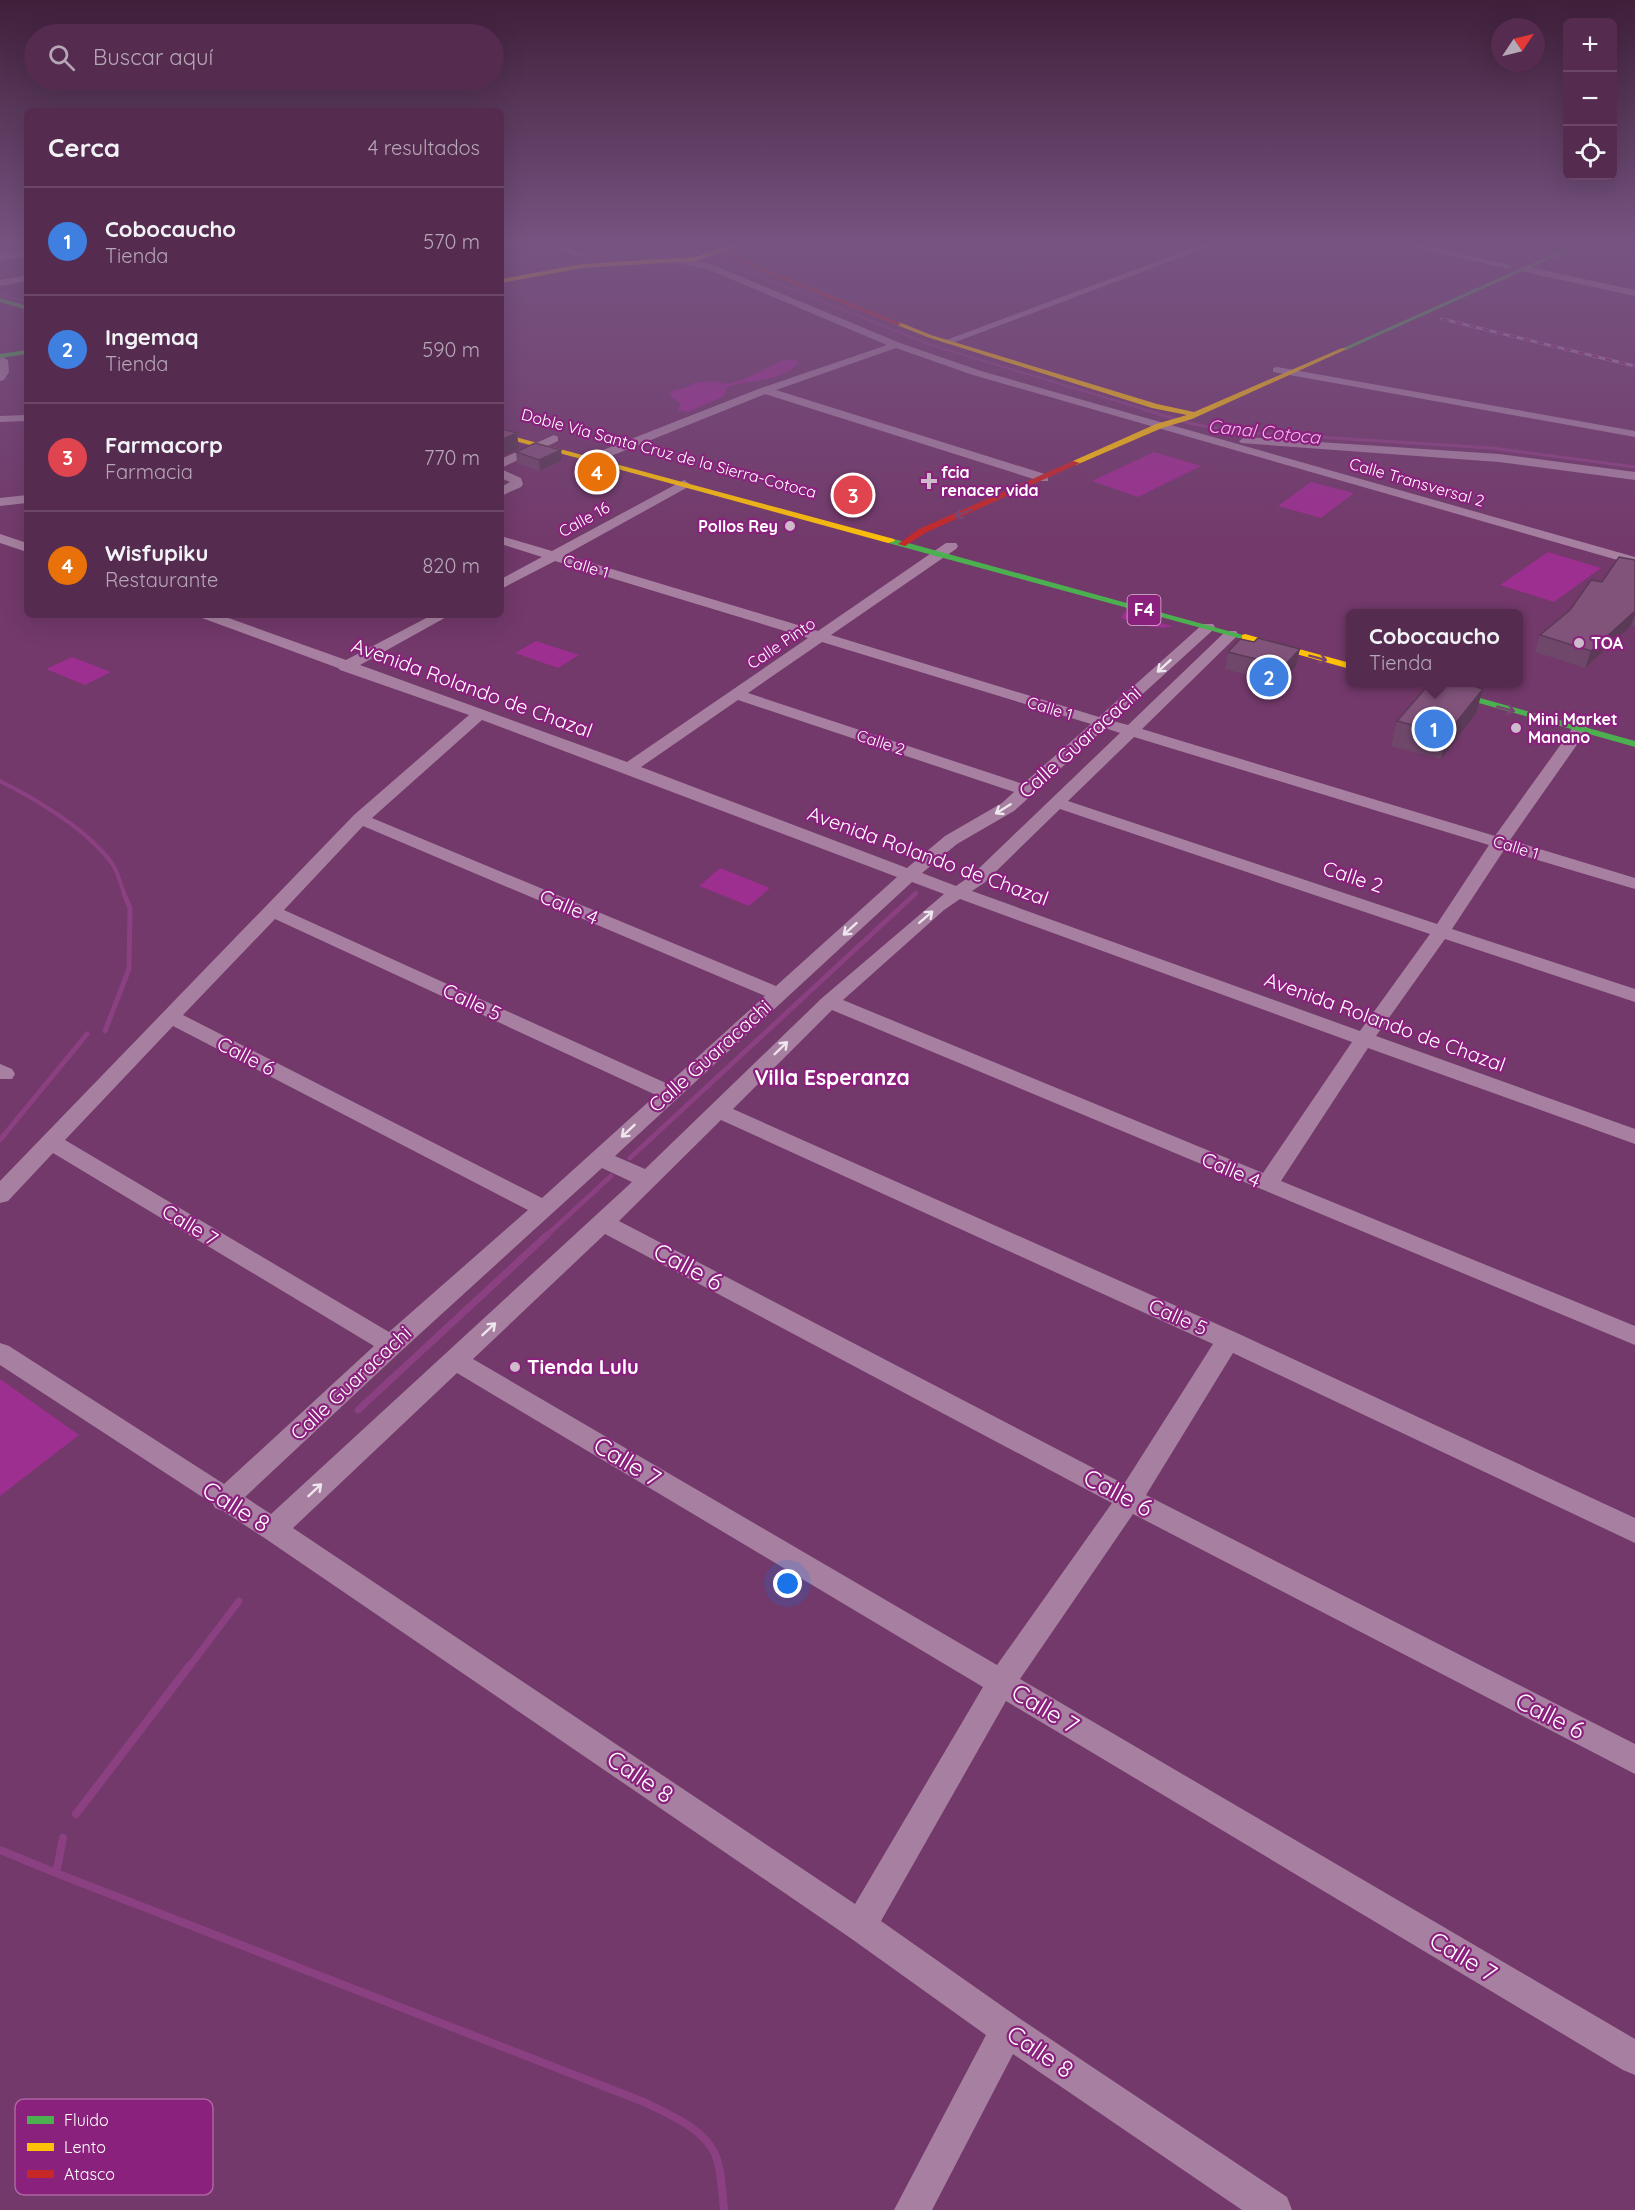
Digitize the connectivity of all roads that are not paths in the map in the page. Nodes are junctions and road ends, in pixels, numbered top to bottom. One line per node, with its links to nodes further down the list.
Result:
1 (953, 344): 12 (main road)
2 (1345, 344): 5 (main road)
3 (896, 345): 10 (street); 16 (street, Calle Transversal 2)
4 (24, 347): 6 (main road)
5 (1336, 348): 7 (main road); 8 (main road)
6 (1, 354): 9 (street)
7 (1277, 370): 8 (street); 11 (main road)
8 (1291, 374): 11 (main road); 17 (street)
9 (0, 378)
10 (765, 390): 22 (street); 26 (street)
11 (1226, 399): 12 (main road)
12 (1190, 416): 16 (main road)
13 (24, 418): 14 (street)
14 (0, 419)
15 (504, 425): 20 (main road, Doble Vía Santa Cruz de la Sierra-Cotoca / F4)
16 (1169, 426): 19 (street, Calle Transversal 2); 26 (main road); 35 (main road)
17 (1635, 434)
18 (504, 436): 21 (main road, Doble Vía Santa Cruz de la Sierra-Cotoca / F4)
19 (1200, 437): 25 (street); 37 (street, Calle Transversal 2)
20 (554, 439): 21 (street); 22 (main road, Doble Vía Santa Cruz de la Sierra-Cotoca / F4)
21 (540, 445): 23 (street); 27 (main road, Doble Vía Santa Cruz de la Sierra-Cotoca / F4)
22 (607, 453): 32 (main road, Doble Vía Santa Cruz de la Sierra-Cotoca / F4)
23 (504, 463)
24 (504, 474): 28 (street)
25 (1635, 476)
26 (1044, 478): 32 (main road, one-way to 32)
27 (684, 484): 32 (main road, Doble Vía Santa Cruz de la Sierra-Cotoca / F4); 36 (street, Calle 16)
28 (504, 490)
29 (24, 500): 30 (street)
30 (0, 501)
31 (0, 538): 34 (street)
32 (908, 540): 35 (main road, Doble Vía Santa Cruz de la Sierra-Cotoca / F4)
33 (504, 541): 36 (street, Calle 1)
34 (24, 547)
35 (937, 548): 41 (main road, Doble Vía Santa Cruz de la Sierra-Cotoca / F4); 43 (street, Calle Pinto); 44 (main road, Doble Vía Santa Cruz de la Sierra-Cotoca / F4)
36 (554, 556): 38 (street, Calle 16); 43 (street, Calle 1)
37 (1635, 561)
38 (504, 583)
39 (215, 618): 46 (street, Avenida Rolando de Chazal)
40 (437, 618): 46 (street)
41 (1208, 627): 42 (main road, Doble Vía Santa Cruz de la Sierra-Cotoca / F4); 51 (street, Calle Guaracachi, one-way to 51)
42 (1231, 634): 45 (main road, Doble Vía Santa Cruz de la Sierra-Cotoca / F4, one-way to 45); 54 (street, Calle Guaracachi)
43 (821, 638): 49 (street, Calle Pinto); 51 (street, Calle 1)
44 (1346, 653)
45 (1346, 665)
46 (345, 667): 50 (street, Avenida Rolando de Chazal)
47 (1427, 687): 52 (main road, one-way to 52)
48 (1474, 687): 53 (main road)
49 (736, 694): 56 (street, Calle Pinto); 57 (street, Calle 2)
50 (480, 714): 56 (street, Avenida Rolando de Chazal); 59 (street)
51 (1101, 723): 54 (street, Calle 1); 57 (street, Calle Guaracachi)
52 (1580, 729): 55 (main road); 60 (street)
53 (1635, 731)
54 (1129, 732): 58 (street, Calle Guaracachi); 60 (street, Calle 1)
55 (1635, 744)
56 (629, 768): 61 (street, Avenida Rolando de Chazal)
57 (1027, 791): 61 (street, Calle Guaracachi, one-way to 61)
58 (1057, 803): 63 (street, Calle Guaracachi); 65 (street, Calle 2)
59 (360, 819): 64 (street); 66 (street, Calle 4)
60 (1500, 842): 62 (street, Calle 1); 65 (street)
61 (909, 875): 63 (street, Avenida Rolando de Chazal); 66 (street, Calle Guaracachi, one-way to 66)
62 (1635, 884)
63 (959, 892): 68 (street, Calle Guaracachi, one-way to 63); 70 (street, Avenida Rolando de Chazal)
64 (274, 912): 69 (street); 71 (street, Calle 5)
65 (1442, 930): 67 (street, Calle 2); 70 (street)
66 (778, 994): 71 (street, Calle Guaracachi)
67 (1635, 996)
68 (829, 1002): 72 (street, Calle Guaracachi, one-way to 68); 77 (street, Calle 4)
69 (171, 1017): 74 (street); 79 (street, Calle 6)
70 (1365, 1038): 73 (street, Avenida Rolando de Chazal); 77 (street)
71 (670, 1093): 75 (street, Calle Guaracachi, one-way to 75)
72 (717, 1110): 76 (street, Calle Guaracachi); 82 (street, Calle 5)
73 (1635, 1137)
74 (51, 1142): 78 (street); 83 (street, Calle 7)
75 (600, 1158): 76 (street); 79 (street, Calle Guaracachi)
76 (646, 1179): 80 (street, Calle Guaracachi)
77 (1267, 1185): 81 (street, Calle 4)
78 (0, 1196)
79 (544, 1209): 83 (street, Calle Guaracachi)
80 (603, 1223): 85 (street, Calle Guaracachi, one-way to 80); 86 (street, Calle 6)
81 (1635, 1336)
82 (1228, 1340): 86 (street); 89 (street, Calle 5)
83 (391, 1345): 87 (street, Calle Guaracachi)
84 (0, 1353): 87 (street, Calle 8)
85 (455, 1360): 88 (street, Calle Guaracachi, one-way to 85); 90 (street, Calle 7)
86 (1129, 1499): 90 (street); 91 (street, Calle 6)
87 (224, 1500): 88 (street, Calle 8)
88 (273, 1529): 92 (street, Calle 8)
89 (1635, 1531)
90 (1001, 1683): 92 (street); 94 (street, Calle 7)
91 (1635, 1760)
92 (860, 1926): 93 (street, Calle 8)
93 (1007, 2030): 95 (street); 96 (street, Calle 8)
94 (1635, 2058)
95 (912, 2210)
96 (1274, 2210)

